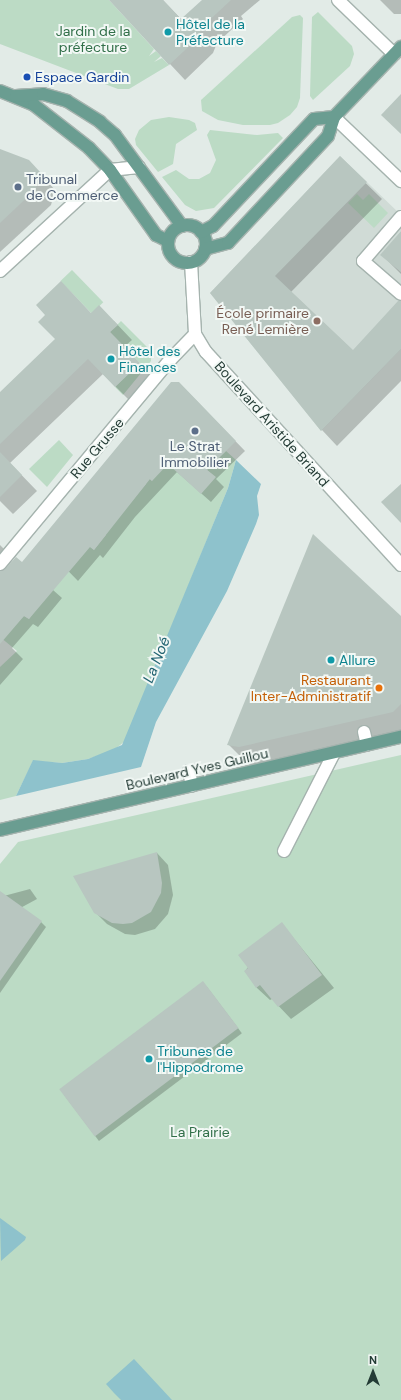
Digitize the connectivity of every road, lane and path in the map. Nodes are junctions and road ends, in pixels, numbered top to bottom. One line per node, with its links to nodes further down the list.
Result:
1 (338, 0): 2 (street)
2 (398, 51): 5 (main road)
3 (0, 91): 4 (main road)
4 (13, 96): 6 (main road); 7 (main road)
5 (334, 116): 8 (street); 11 (main road); 13 (main road)
6 (139, 167): 7 (street); 10 (main road)
7 (110, 170): 12 (main road); 15 (street)
8 (401, 181)
9 (401, 217): 16 (street)
10 (182, 226): 11 (main road); 12 (main road)
11 (201, 232): 13 (main road)
12 (168, 241): 14 (main road)
13 (205, 250): 14 (main road)
14 (192, 262): 17 (street)
15 (0, 271)
16 (401, 294)
17 (195, 334): 18 (street, Boulevard Aristide Briand); 19 (street, Rue Grusse)
18 (398, 557)
19 (0, 564)
20 (364, 732): 22 (street)
21 (401, 737): 22 (main road, Boulevard Yves Guillou)
22 (367, 745): 23 (main road, Boulevard Yves Guillou)
23 (334, 753): 25 (main road, Boulevard Yves Guillou); 27 (street)
24 (189, 771): 25 (street)
25 (192, 786): 26 (main road, Boulevard Yves Guillou)
26 (0, 830)
27 (284, 851)

